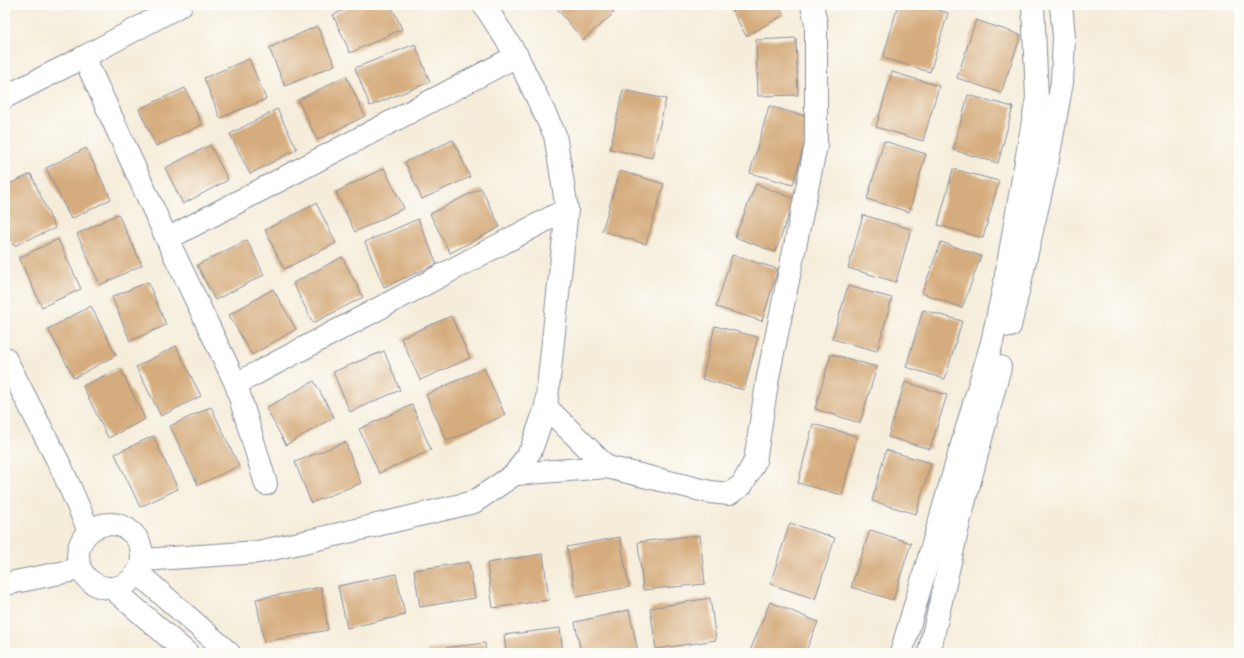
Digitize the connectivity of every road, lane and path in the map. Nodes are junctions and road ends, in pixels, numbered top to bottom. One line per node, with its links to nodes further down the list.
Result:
1 (181, 5): 7 (street)
2 (484, 5): 6 (street)
3 (812, 5): 15 (street)
4 (1033, 5): 11 (street)
5 (1061, 5): 11 (street)
6 (517, 56): 9 (street); 10 (street)
7 (84, 57): 8 (street); 10 (street)
8 (5, 97)
9 (567, 208): 13 (street); 14 (street)
10 (167, 238): 13 (street)
11 (1012, 289): 25 (street); 26 (street)
12 (5, 358): 18 (street)
13 (236, 384): 17 (street)
14 (546, 407): 15 (street); 16 (street)
15 (607, 467): 16 (street)
16 (515, 474): 19 (street)
17 (266, 484)
18 (89, 531): 19 (street); 20 (street)
19 (140, 566): 22 (street); 24 (street)
20 (80, 569): 21 (street); 22 (street)
21 (5, 584)
22 (114, 589): 23 (street)
23 (187, 653)
24 (229, 653)
25 (901, 653)
26 (929, 653)

